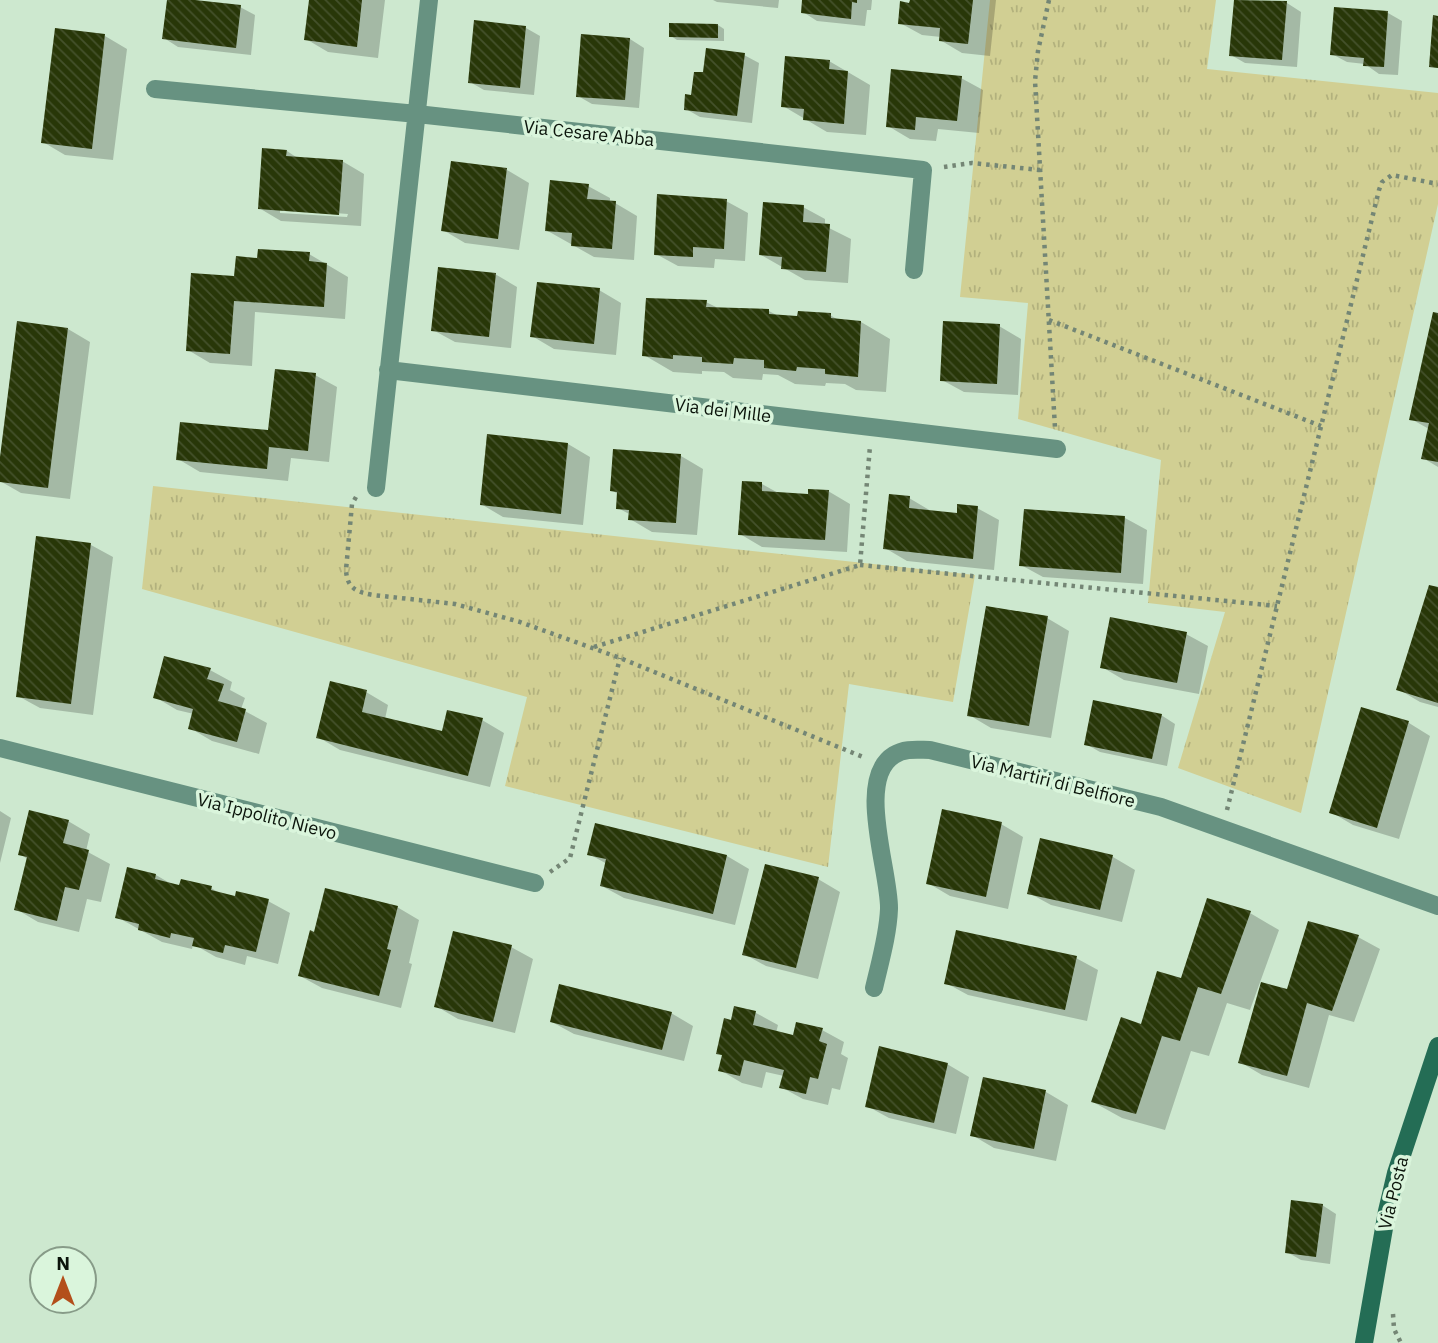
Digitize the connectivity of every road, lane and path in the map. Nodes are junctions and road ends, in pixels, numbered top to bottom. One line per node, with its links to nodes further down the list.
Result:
1 (429, 0): 4 (street)
2 (1049, 0): 6 (path)
3 (155, 89): 4 (street, Via Cesare Abba)
4 (417, 114): 5 (street, Via Cesare Abba); 10 (street)
5 (923, 170): 6 (path); 8 (street)
6 (1040, 170): 9 (path)
7 (1438, 184): 11 (path)
8 (914, 270)
9 (1049, 320): 11 (path); 13 (path)
10 (388, 370): 12 (street, Via dei Mille); 14 (street)
11 (1321, 426): 16 (path)
12 (871, 428): 13 (street, Via dei Mille); 15 (path)
13 (1057, 449)
14 (376, 488): 17 (path)
15 (860, 565): 16 (path); 17 (path)
16 (1277, 606): 21 (path)
17 (592, 647): 18 (path)
18 (620, 658): 20 (path); 22 (path)
19 (0, 748): 22 (street, Via Ippolito Nievo)
20 (883, 765): 21 (street, Via Martiri di Belfiore); 24 (street)
21 (1222, 829): 23 (street, Via Martiri di Belfiore)
22 (535, 883)
23 (1438, 906)
24 (874, 988)
25 (1438, 1046): 27 (street, Via Posta)
26 (1395, 1301): 28 (path)
27 (1364, 1343)
28 (1401, 1343)

